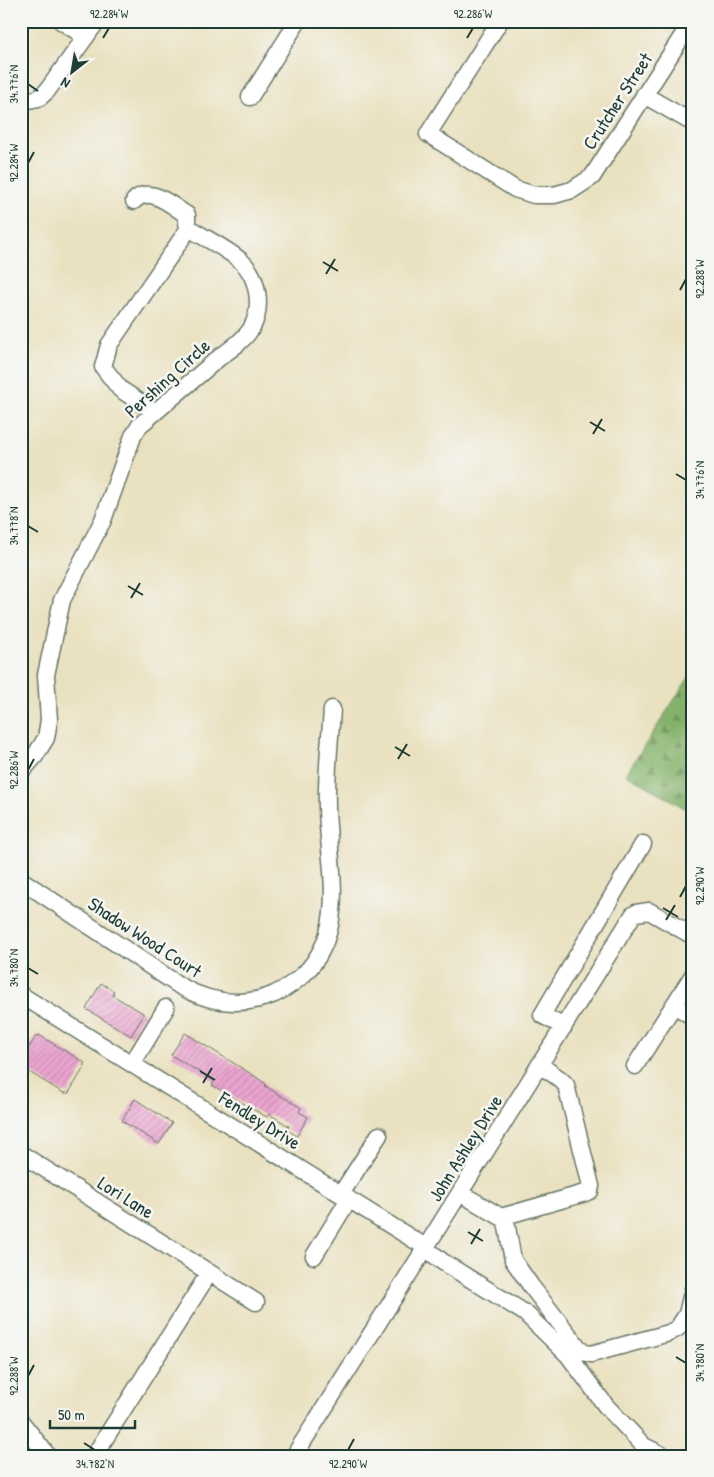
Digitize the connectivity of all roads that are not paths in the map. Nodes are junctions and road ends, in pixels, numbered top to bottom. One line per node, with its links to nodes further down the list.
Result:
1 (62, 21): 6 (street)
2 (97, 21): 6 (street)
3 (298, 21): 8 (street)
4 (500, 21): 7 (street, Crutcher Street)
5 (692, 21): 7 (street, Crutcher Street)
6 (86, 37): 9 (street)
7 (644, 95): 10 (street)
8 (250, 97)
9 (25, 98)
10 (693, 123)
11 (134, 201): 12 (street, Pershing Circle)
12 (189, 228): 13 (street); 13 (street, Pershing Circle)
13 (156, 412): 15 (street, Pershing Circle)
14 (332, 709): 17 (street, Shadow Wood Court)
15 (21, 772)
16 (643, 844): 19 (street)
17 (21, 880)
18 (692, 935): 20 (street, John Ashley Drive)
19 (588, 936): 20 (street); 26 (street)
20 (612, 950): 26 (street, John Ashley Drive)
21 (693, 975): 23 (street)
22 (21, 995): 27 (street, Fendley Drive)
23 (674, 1005): 25 (street); 29 (street)
24 (166, 1008): 27 (street)
25 (693, 1017)
26 (564, 1027): 28 (street, John Ashley Drive)
27 (132, 1064): 33 (street, Fendley Drive)
28 (540, 1065): 32 (street, John Ashley Drive); 34 (street)
29 (635, 1066)
30 (379, 1135): 33 (street)
31 (21, 1154): 37 (street, Lori Lane)
32 (460, 1193): 34 (street); 35 (street, John Ashley Drive)
33 (345, 1197): 35 (street, Fendley Drive); 36 (street)
34 (505, 1216): 38 (street)
35 (426, 1247): 43 (street, John Ashley Drive); 44 (street, Fendley Drive)
36 (314, 1256)
37 (209, 1273): 39 (street, Lori Lane); 42 (street)
38 (693, 1289)
39 (256, 1302)
40 (21, 1422): 41 (street)
41 (48, 1456)
42 (94, 1456)
43 (294, 1456)
44 (664, 1456)

